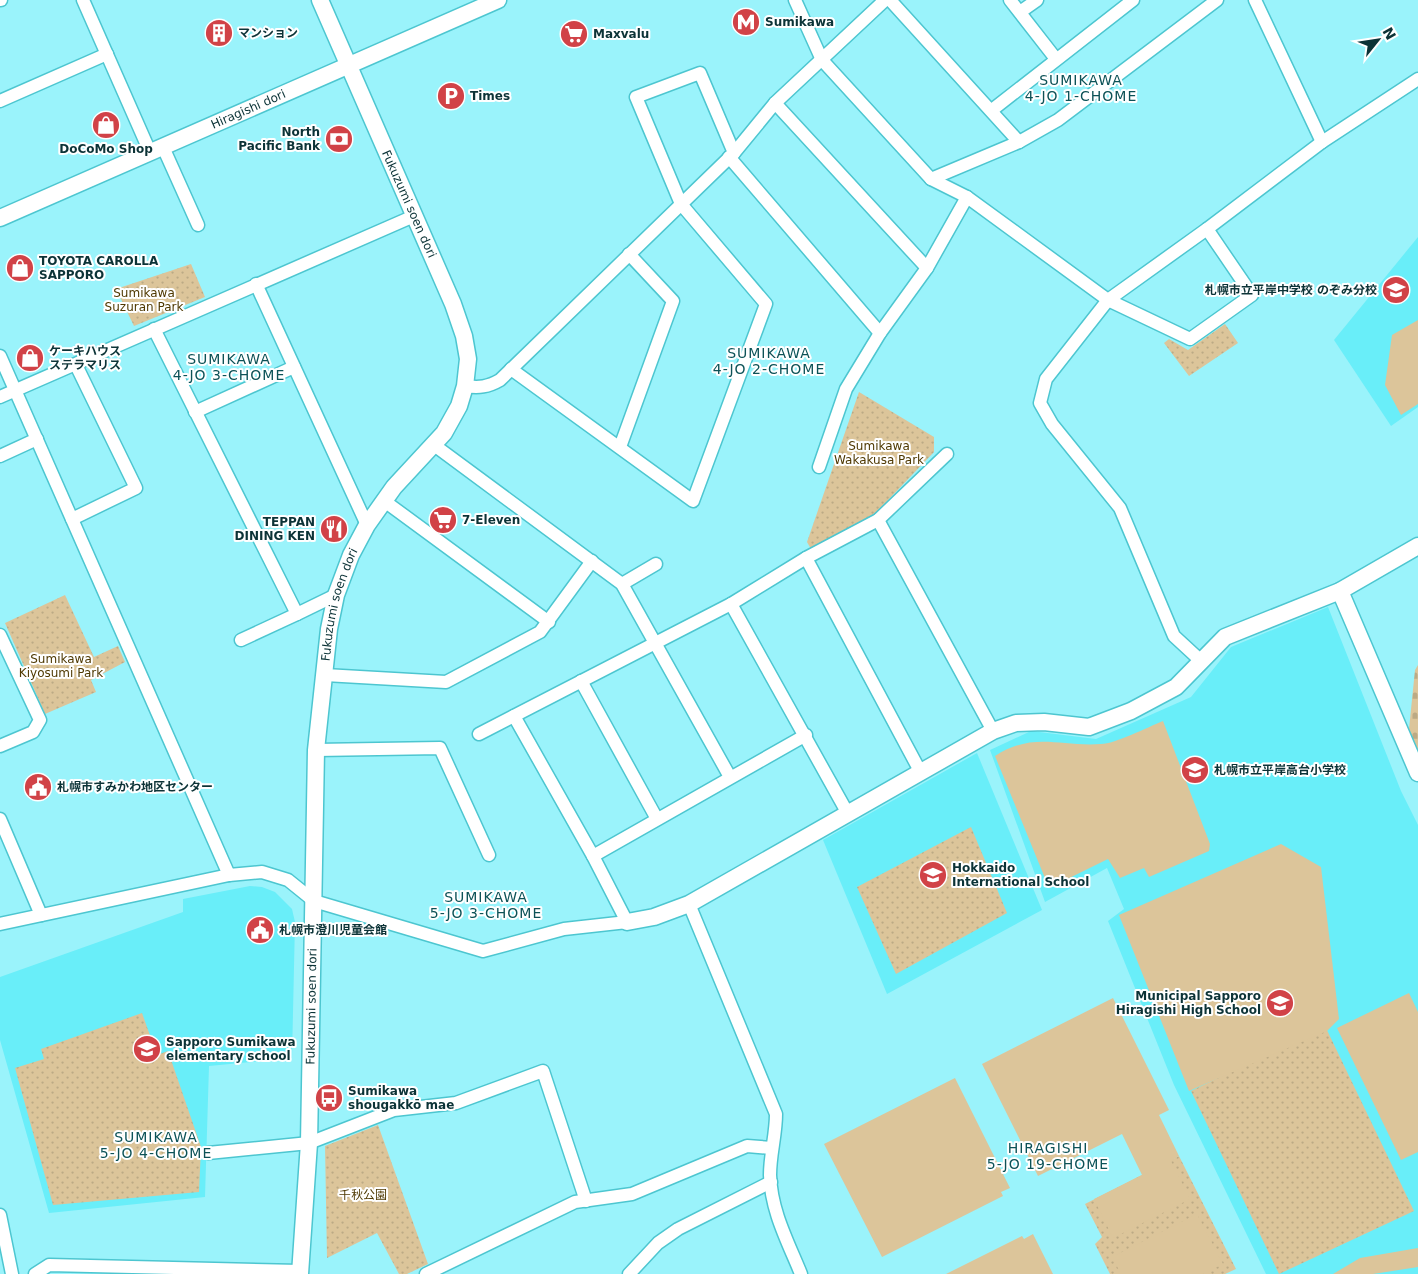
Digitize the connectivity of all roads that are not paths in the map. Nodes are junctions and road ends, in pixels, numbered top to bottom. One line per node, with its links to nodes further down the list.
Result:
1 (83, 0): 13 (street)
2 (320, 0): 16 (street, Fukuzumi soen dori)
3 (498, 0): 16 (street, Hiragishi dori)
4 (795, 0): 14 (street)
5 (885, 0): 14 (street)
6 (890, 0): 20 (street)
7 (1010, 0): 12 (street)
8 (1037, 0): 12 (street)
9 (1133, 0): 15 (street)
10 (1217, 0): 21 (street)
11 (1255, 0): 22 (street)
12 (1020, 12): 15 (street)
13 (107, 54): 18 (street); 23 (street)
14 (822, 60): 19 (street); 25 (street)
15 (1056, 60): 20 (street)
16 (349, 66): 23 (street, Hiragishi dori); 28 (street, Fukuzumi soen dori)
17 (1418, 79): 22 (street)
18 (0, 101)
19 (775, 103): 24 (street); 33 (street)
20 (992, 110): 21 (street)
21 (1019, 142): 25 (street)
22 (1322, 142): 31 (street)
23 (157, 150): 29 (street, Hiragishi dori); 30 (street)
24 (731, 155): 27 (street); 27 (street); 37 (street)
25 (931, 179): 26 (street)
26 (967, 198): 33 (street); 35 (street)
27 (681, 204): 32 (street); 48 (street)
28 (414, 216): 34 (street); 42 (street, Fukuzumi soen dori)
29 (0, 218)
30 (198, 225)
31 (1208, 229): 35 (street); 35 (street)
32 (629, 254): 41 (street); 48 (street)
33 (927, 268): 37 (street)
34 (256, 284): 36 (street); 40 (street)
35 (1108, 300): 69 (street)
36 (154, 329): 39 (street); 45 (street)
37 (880, 333): 51 (street)
38 (0, 356): 43 (street)
39 (76, 365): 43 (street); 53 (street)
40 (294, 367): 45 (street); 55 (street)
41 (511, 369): 42 (street); 48 (street)
42 (465, 386): 47 (street, Fukuzumi soen dori)
43 (15, 390): 44 (street); 46 (street)
44 (0, 397)
45 (195, 412): 64 (street)
46 (37, 440): 50 (street); 53 (street)
47 (434, 445): 52 (street, Fukuzumi soen dori); 58 (street)
48 (620, 448)
49 (947, 454): 54 (street)
50 (0, 456)
51 (819, 467)
52 (383, 500): 55 (street, Fukuzumi soen dori); 65 (street)
53 (72, 518): 86 (street)
54 (878, 520): 57 (street); 73 (street)
55 (367, 525): 62 (street, Fukuzumi soen dori)
56 (1418, 546): 61 (street)
57 (806, 558): 63 (street); 78 (street)
58 (592, 561): 60 (street); 65 (street)
59 (656, 564): 60 (street)
60 (622, 584): 68 (street)
61 (1340, 591): 69 (street); 79 (street)
62 (336, 595): 64 (street); 70 (street, Fukuzumi soen dori)
63 (731, 604): 68 (street); 75 (street)
64 (297, 614): 67 (street)
65 (549, 622): 70 (street)
66 (0, 635): 76 (street)
67 (241, 640)
68 (656, 643): 71 (street); 80 (street)
69 (1200, 660): 73 (street)
70 (325, 675): 77 (street, Fukuzumi soen dori)
71 (581, 681): 72 (street); 83 (street)
72 (514, 716): 74 (street); 85 (street)
73 (993, 731): 78 (street)
74 (480, 734)
75 (806, 736): 80 (street); 81 (street)
76 (0, 746)
77 (316, 750): 84 (street); 87 (street, Fukuzumi soen dori)
78 (920, 771): 81 (street)
79 (1418, 772)
80 (730, 777): 83 (street)
81 (847, 812): 88 (street)
82 (0, 819): 89 (street)
83 (657, 819): 85 (street)
84 (489, 855)
85 (593, 856): 90 (street)
86 (229, 875): 87 (street); 89 (street)
87 (314, 901): 90 (street); 92 (street, Fukuzumi soen dori)
88 (689, 904): 90 (street); 93 (street)
89 (41, 915): 91 (street)
90 (627, 922)
91 (0, 924)
92 (309, 1142): 94 (street); 96 (street); 98 (street, Fukuzumi soen dori)
93 (772, 1148): 95 (street); 96 (street)
94 (208, 1153)
95 (771, 1182): 102 (street); 103 (street)
96 (586, 1201): 101 (street)
97 (0, 1216): 99 (street)
98 (300, 1273): 100 (street)
99 (12, 1274)
100 (35, 1274)
101 (426, 1274)
102 (629, 1274)
103 (802, 1274)

